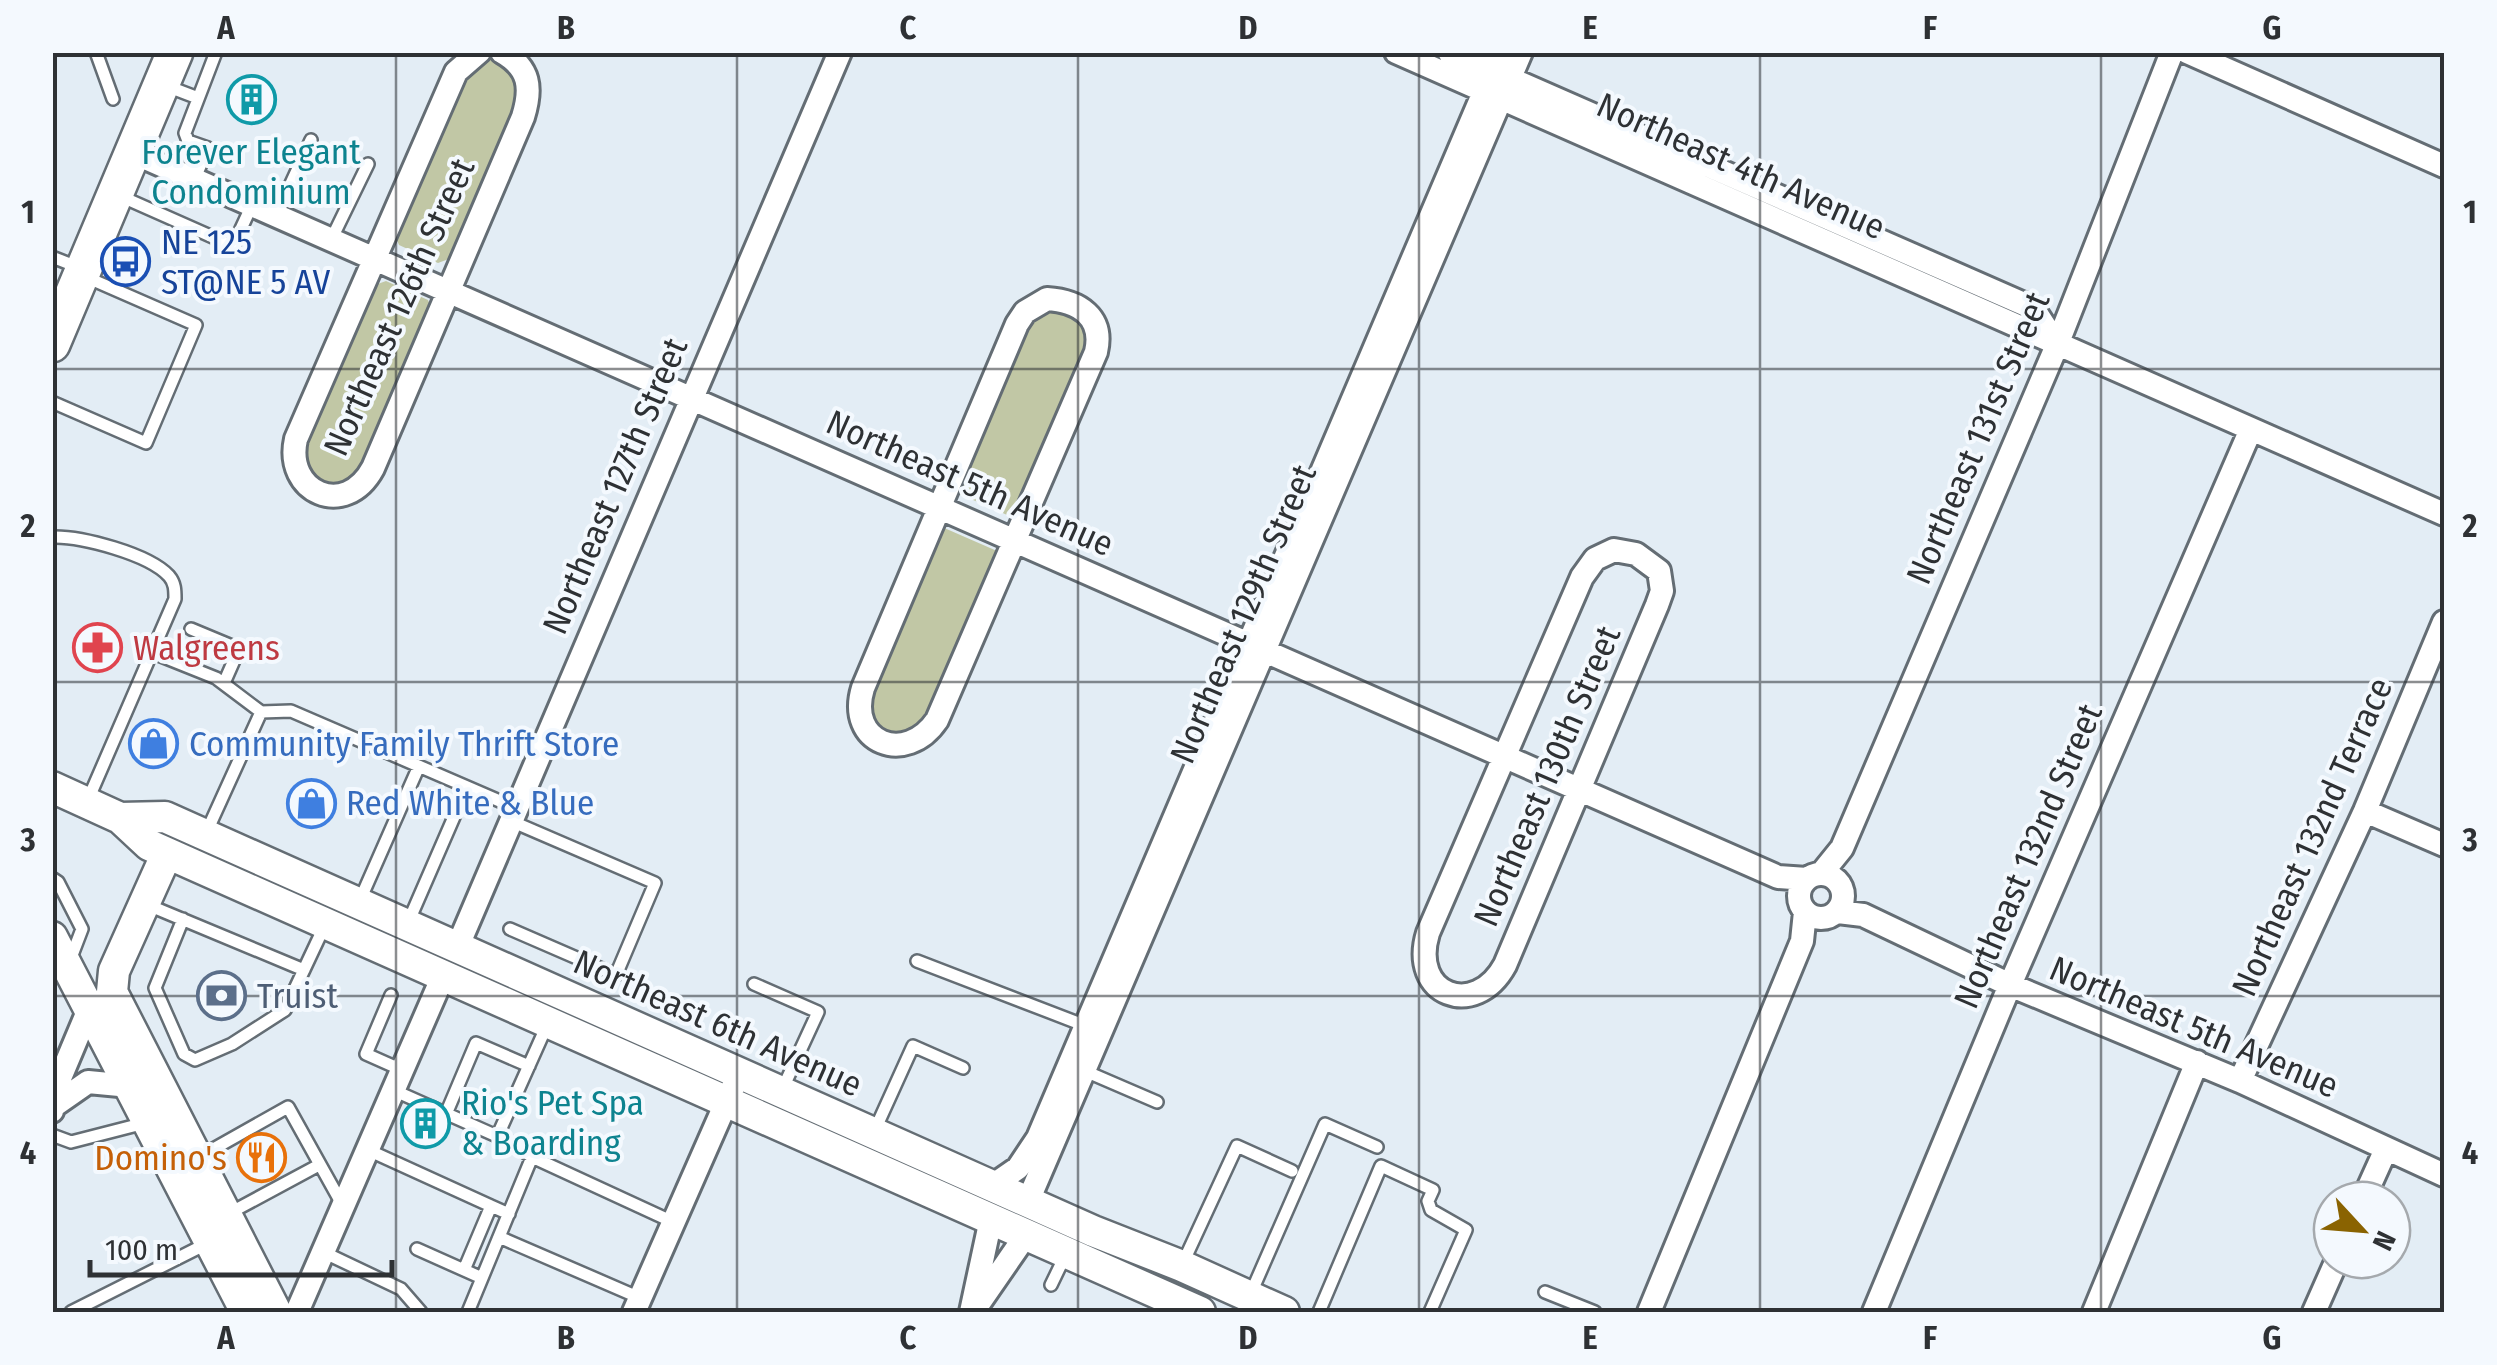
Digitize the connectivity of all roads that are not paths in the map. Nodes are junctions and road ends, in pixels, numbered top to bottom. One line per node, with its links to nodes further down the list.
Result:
1 (96, 52): 14 (lane)
2 (216, 52): 13 (lane)
3 (478, 52): 24 (street, Northeast 126th Street)
4 (502, 52): 26 (street, Northeast 126th Street)
5 (840, 52): 29 (street, Northeast 127th Street)
6 (1396, 52): 12 (street, Northeast 4th Avenue)
7 (1449, 52): 12 (street, Northeast 4th Avenue)
8 (1522, 52): 12 (street, Northeast 129th Street)
9 (2172, 52): 28 (street, Northeast 131st Street)
10 (2187, 52): 18 (street)
11 (169, 68): 13 (lane); 16 (main road)
12 (1498, 79): 28 (street, Northeast 4th Avenue); 38 (street, Northeast 129th Street)
13 (198, 98): 19 (lane)
14 (114, 99)
15 (311, 140): 22 (lane)
16 (134, 154): 19 (street, Northeast 5th Avenue); 20 (main road)
17 (368, 164): 23 (lane)
18 (2444, 166)
19 (194, 180): 21 (street, Northeast 5th Avenue)
20 (116, 195): 21 (lane); 25 (main road)
21 (252, 205): 22 (street, Northeast 5th Avenue)
22 (276, 216): 23 (street, Northeast 5th Avenue)
23 (331, 240): 24 (street, Northeast 5th Avenue)
24 (375, 258): 26 (street, Northeast 5th Avenue); 26 (street, Northeast 126th Street)
25 (73, 267): 27 (main road); 30 (lane)
26 (449, 290): 29 (street, Northeast 5th Avenue)
27 (52, 344)
28 (2057, 345): 31 (street); 55 (street, Northeast 131st Street)
29 (690, 398): 32 (street, Northeast 5th Avenue); 49 (street, Northeast 127th Street)
30 (52, 402)
31 (2251, 430): 33 (street); 68 (street, Northeast 132nd Street)
32 (940, 508): 35 (street, Northeast 5th Avenue); 35 (street); 35 (street)
33 (2444, 514)
34 (52, 537): 39 (lane)
35 (1015, 540): 38 (street, Northeast 5th Avenue)
36 (2444, 622): 48 (street, Northeast 132nd Terrace)
37 (192, 628): 40 (lane)
38 (1257, 646): 42 (street, Northeast 5th Avenue); 72 (street, Northeast 129th Street)
39 (151, 652): 40 (lane); 47 (lane)
40 (224, 683): 41 (lane)
41 (261, 712): 43 (lane); 51 (lane)
42 (1506, 757): 46 (street, Northeast 5th Avenue); 46 (street, Northeast 130th Street); 46 (street, Northeast 130th Street)
43 (419, 766): 45 (lane); 57 (lane)
44 (52, 787): 47 (main road, Northeast 6th Avenue)
45 (467, 787): 49 (lane); 60 (lane)
46 (1582, 789): 55 (street, Northeast 5th Avenue)
47 (86, 802): 50 (main road, Northeast 6th Avenue)
48 (2365, 811): 52 (street); 80 (street, Northeast 132nd Terrace)
49 (514, 814): 61 (lane); 63 (street, Northeast 127th Street)
50 (120, 818): 51 (main road, Northeast 6th Avenue); 53 (main road, Northeast 6th Avenue)
51 (206, 835): 57 (main road, Northeast 6th Avenue)
52 (2444, 845)
53 (167, 853): 56 (main road); 59 (main road, Northeast 6th Avenue)
54 (52, 878): 65 (lane)
55 (1822, 896): 68 (street, Northeast 5th Avenue); 136 (street, Northeast 131st Street)
56 (144, 903): 58 (lane); 94 (main road)
57 (359, 904): 60 (main road, Northeast 6th Avenue)
58 (183, 919): 66 (lane); 66 (lane)
59 (326, 923): 63 (main road, Northeast 6th Avenue); 66 (lane)
60 (406, 926): 63 (main road, Northeast 6th Avenue)
61 (510, 929)
62 (52, 937): 65 (main road)
63 (450, 962): 71 (main road, Northeast 6th Avenue); 76 (main road, Northeast 6th Avenue); 79 (street, Northeast 127th Street)
64 (917, 962): 72 (lane)
65 (68, 968): 70 (main road)
66 (304, 970)
67 (754, 984): 82 (lane)
68 (2010, 985): 73 (street, Northeast 5th Avenue); 137 (street, Northeast 132nd Street)
69 (392, 995): 79 (lane)
70 (90, 1009): 78 (street); 81 (main road)
71 (548, 1023): 74 (lane); 83 (main road, Northeast 6th Avenue)
72 (1093, 1029): 77 (street, Northeast 129th Street); 100 (street, Northeast 129th Street)
73 (2197, 1062): 80 (street, Northeast 5th Avenue); 138 (street)
74 (528, 1066): 86 (lane); 90 (lane)
75 (963, 1068): 88 (lane)
76 (739, 1071): 82 (main road, Northeast 6th Avenue); 83 (street)
77 (1085, 1071): 84 (lane); 102 (street, Northeast 129th Street)
78 (57, 1074): 85 (street)
79 (397, 1080): 86 (lane); 93 (street, Northeast 127th Street)
80 (2240, 1080): 92 (street, Northeast 5th Avenue)
81 (130, 1086): 85 (street); 87 (main road)
82 (782, 1090): 88 (main road, Northeast 6th Avenue)
83 (726, 1102): 101 (main road, Northeast 6th Avenue); 108 (street)
84 (1157, 1102)
85 (54, 1108)
86 (446, 1114): 90 (lane)
87 (148, 1122): 89 (lane); 112 (main road)
88 (874, 1132): 100 (main road, Northeast 6th Avenue)
89 (52, 1135)
90 (498, 1137): 95 (lane)
91 (1377, 1146): 122 (lane)
92 (2386, 1149): 98 (street, Northeast 5th Avenue); 99 (street)
93 (367, 1150): 103 (street, Northeast 127th Street); 104 (lane)
94 (197, 1158): 96 (lane); 106 (main road)
95 (532, 1158): 105 (lane); 108 (lane)
96 (319, 1166): 103 (lane); 106 (lane)
97 (1292, 1171): 116 (lane)
98 (2444, 1175)
99 (2373, 1180)
100 (992, 1186): 102 (main road, Northeast 6th Avenue)
101 (940, 1197): 102 (main road); 107 (main road, Northeast 6th Avenue)
102 (1028, 1202): 109 (main road, Northeast 6th Avenue)
103 (343, 1206): 114 (street, Northeast 127th Street)
104 (491, 1206): 105 (lane); 117 (lane)
105 (509, 1214): 111 (lane)
106 (226, 1215): 126 (main road)
107 (991, 1219): 109 (main road); 110 (main road, Northeast 6th Avenue); 130 (street)
108 (674, 1222): 123 (street)
109 (1093, 1232): 116 (main road, Northeast 6th Avenue)
110 (1026, 1235): 115 (main road, Northeast 6th Avenue); 130 (street)
111 (499, 1238): 118 (lane); 123 (lane)
112 (210, 1242): 124 (lane); 125 (main road)
113 (416, 1249): 117 (lane)
114 (324, 1252): 127 (street, Northeast 127th Street); 128 (lane)
115 (1066, 1252): 120 (lane); 131 (main road, Northeast 6th Avenue)
116 (1182, 1266): 122 (main road, Northeast 6th Avenue)
117 (464, 1270): 118 (lane)
118 (482, 1278): 129 (lane)
119 (2328, 1280): 139 (street)
120 (1051, 1285)
121 (1545, 1292): 135 (lane)
122 (1249, 1296): 132 (main road, Northeast 6th Avenue)
123 (637, 1306)
124 (71, 1312)
125 (246, 1312)
126 (276, 1312)
127 (296, 1312)
128 (421, 1312)
129 (468, 1312)
130 (972, 1312)
131 (1200, 1312)
132 (1284, 1312)
133 (1319, 1312): 134 (lane)
134 (1430, 1312)
135 (1595, 1312)
136 (1649, 1312)
137 (1874, 1312)
138 (2094, 1312)
139 (2314, 1312)

